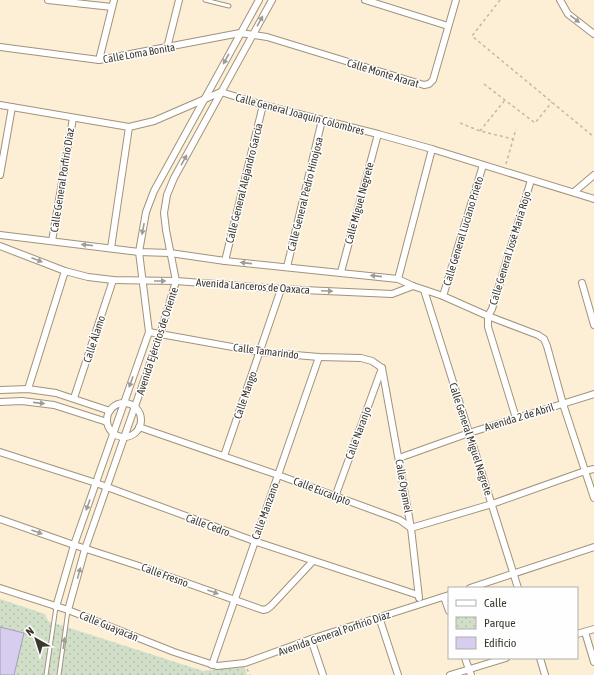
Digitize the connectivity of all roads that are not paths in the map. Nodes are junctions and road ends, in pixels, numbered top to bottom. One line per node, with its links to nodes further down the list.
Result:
1 (48, 0): 10 (street)
2 (114, 0): 12 (street)
3 (178, 0): 18 (street)
4 (205, 0): 11 (lane)
5 (259, 0): 14 (street, Avenida Ejércitos de Oriente)
6 (272, 0): 15 (street, Avenida Ejércitos de Oriente, one-way to 6)
7 (365, 0): 13 (street)
8 (456, 0): 13 (street, Calle Monte Ararat)
9 (560, 0): 16 (street, one-way to 16)
10 (63, 1): 12 (street)
11 (229, 6)
12 (112, 7): 19 (street)
13 (448, 26): 15 (street, Calle Monte Ararat)
14 (240, 33): 15 (street, Calle Loma Bonita); 18 (street, Calle Loma Bonita); 21 (street, Avenida Ejércitos de Oriente, one-way to 21)
15 (253, 34): 20 (street, Avenida Ejércitos de Oriente)
16 (594, 34)
17 (0, 46): 19 (street, Calle Loma Bonita)
18 (167, 48): 19 (street, Calle Loma Bonita)
19 (99, 60)
20 (221, 92): 21 (street, Calle General Joaquín Colombres); 23 (street, Calle General Joaquín Colombres); 41 (street, Avenida Ejércitos de Oriente, one-way to 20)
21 (204, 99): 27 (street, Calle General Joaquín Colombres); 40 (street, Avenida Ejércitos de Oriente, one-way to 40)
22 (0, 105): 24 (street, Calle General Joaquín Colombres)
23 (263, 105): 26 (street, Calle General Joaquín Colombres); 43 (street, Calle General Alejandro García)
24 (12, 107): 25 (street, Calle General Joaquín Colombres); 31 (street)
25 (73, 118): 27 (street, Calle General Joaquín Colombres); 37 (street, Calle General Porfirio Díaz)
26 (322, 120): 28 (street, Calle General Joaquín Colombres); 44 (street, Calle General Pedro Hinojosa)
27 (129, 127): 39 (street)
28 (378, 134): 29 (street, Calle General Joaquín Colombres); 46 (street, Calle Miguel Negrete)
29 (432, 149): 30 (street, Calle General Joaquín Colombres); 47 (street)
30 (483, 165): 33 (street, Calle General Joaquín Colombres); 55 (street, Calle General Luciano Prieto)
31 (0, 175)
32 (594, 175): 34 (street)
33 (531, 180): 34 (street, Calle General Joaquín Colombres); 56 (street, Calle General José María Rojo)
34 (574, 192): 35 (street, Calle General Joaquín Colombres)
35 (594, 199)
36 (0, 235): 37 (street, Avenida Lanceros de Oaxaca)
37 (52, 242): 39 (street, Avenida Lanceros de Oaxaca, one-way to 37)
38 (2, 246): 42 (street); 45 (street, Avenida Lanceros de Oaxaca, one-way to 45)
39 (111, 248): 40 (street, Avenida Lanceros de Oaxaca)
40 (139, 252): 41 (street, Avenida Lanceros de Oaxaca); 49 (street, Avenida Ejércitos de Oriente)
41 (170, 253): 43 (street, Avenida Lanceros de Oaxaca); 50 (street, Avenida Ejércitos de Oriente)
42 (0, 254)
43 (225, 261): 44 (street, Avenida Lanceros de Oaxaca, one-way to 43)
44 (288, 267): 46 (street, Avenida Lanceros de Oaxaca)
45 (65, 271): 48 (street, Avenida Lanceros de Oaxaca); 63 (street)
46 (341, 272): 47 (street, Avenida Lanceros de Oaxaca, one-way to 46)
47 (398, 279): 52 (street, Avenida Lanceros de Oaxaca)
48 (114, 280): 49 (street, Avenida Lanceros de Oaxaca); 67 (street, Calle Álamo)
49 (143, 281): 50 (street, Avenida Lanceros de Oaxaca, one-way to 50); 58 (street, Avenida Ejércitos de Oriente)
50 (176, 281): 53 (street, Avenida Lanceros de Oaxaca); 59 (street, Avenida Ejércitos de Oriente)
51 (582, 283): 57 (street)
52 (413, 286): 53 (street, Avenida Lanceros de Oaxaca, one-way to 52); 54 (street, Avenida Lanceros de Oaxaca)
53 (281, 289): 60 (street, Calle Mango)
54 (424, 290): 55 (street, Avenida Lanceros de Oaxaca); 78 (street, Calle General Miguel Negrete)
55 (443, 296): 56 (street, Avenida Lanceros de Oaxaca)
56 (488, 316): 70 (street, Avenida Lanceros de Oaxaca); 74 (street)
57 (594, 325)
58 (149, 332): 59 (street, Calle Tamarindo); 69 (street, Avenida Ejércitos de Oriente, one-way to 69)
59 (160, 335): 60 (street, Calle Tamarindo); 72 (street, Avenida Ejércitos de Oriente)
60 (260, 352): 61 (street, Calle Tamarindo); 81 (street, Calle Mango)
61 (319, 357): 62 (street, Calle Tamarindo); 85 (street, Calle Manzano)
62 (382, 368): 82 (street, Calle Oyamel); 88 (street, Calle Naranjo)
63 (28, 389): 64 (street); 65 (street)
64 (0, 390)
65 (56, 393): 67 (street); 71 (street)
66 (594, 394): 70 (street, Avenida 2 de Abril)
67 (74, 398): 73 (street)
68 (0, 402): 71 (street, one-way to 71)
69 (124, 404): 72 (street); 73 (street); 77 (street, Avenida Ejércitos de Oriente)
70 (564, 404): 74 (street, Avenida 2 de Abril); 84 (street)
71 (54, 405): 75 (street)
72 (135, 407): 76 (street); 79 (street, Avenida Ejércitos de Oriente)
73 (110, 411): 75 (street)
74 (516, 418): 78 (street, Avenida 2 de Abril)
75 (107, 422): 77 (street)
76 (139, 427): 79 (street); 81 (street, Calle Eucalipto)
77 (113, 433): 79 (street); 86 (street, Avenida Ejércitos de Oriente)
78 (469, 433): 82 (street, Avenida 2 de Abril); 90 (street, Calle General Miguel Negrete)
79 (125, 437): 87 (street, Avenida Ejércitos de Oriente)
80 (0, 452): 86 (street, Calle Cedro)
81 (224, 456): 85 (street, Calle Eucalipto)
82 (399, 458): 92 (street, Calle Oyamel)
83 (594, 469): 84 (street)
84 (585, 471): 89 (street); 90 (street)
85 (278, 475): 88 (street, Calle Eucalipto); 93 (street, Calle Manzano)
86 (96, 483): 87 (street, Calle Cedro); 94 (street, Avenida Ejércitos de Oriente, one-way to 94)
87 (108, 488): 93 (street, Calle Cedro); 96 (street, Avenida Ejércitos de Oriente)
88 (335, 497): 92 (street, Calle Eucalipto)
89 (594, 498)
90 (492, 504): 92 (street); 98 (street, Calle General Miguel Negrete)
91 (0, 519): 94 (street, Calle Fresno, one-way to 94)
92 (411, 528): 102 (street, Calle Oyamel)
93 (254, 542): 97 (street, Calle Cedro); 104 (street, Calle Manzano)
94 (74, 545): 96 (street, Calle Fresno); 106 (street, Avenida Ejércitos de Oriente)
95 (594, 547): 98 (street)
96 (85, 549): 104 (street, Calle Fresno, one-way to 104); 107 (street, Avenida Ejércitos de Oriente, one-way to 96)
97 (313, 561): 102 (street, Calle Cedro); 104 (street, Calle Fresno)
98 (513, 573): 99 (street); 100 (street, Calle General Miguel Negrete)
99 (473, 587)
100 (518, 587)
101 (0, 588): 106 (street, Calle Guayacán)
102 (418, 595): 105 (street, Calle Oyamel)
103 (447, 596): 105 (street, Avenida General Porfirio Díaz)
104 (234, 600): 117 (street, Calle Manzano)
105 (420, 604): 108 (street, Avenida General Porfirio Díaz)
106 (56, 607): 107 (street, Calle Guayacán); 119 (lane, Avenida Ejércitos de Oriente)
107 (68, 610): 117 (street, Calle Guayacán); 120 (lane, Avenida Ejércitos de Oriente, one-way to 107)
108 (379, 618): 112 (street, Avenida General Porfirio Díaz); 122 (street)
109 (594, 629): 110 (street)
110 (584, 632): 111 (street); 116 (street)
111 (578, 634)
112 (311, 639): 117 (street, Avenida General Porfirio Díaz); 121 (street)
113 (465, 659): 118 (street)
114 (503, 659): 118 (street)
115 (540, 659): 124 (street)
116 (594, 662)
117 (215, 665)
118 (470, 672): 123 (street)
119 (46, 675)
120 (59, 675)
121 (323, 675)
122 (398, 675)
123 (450, 675)
124 (545, 675)

